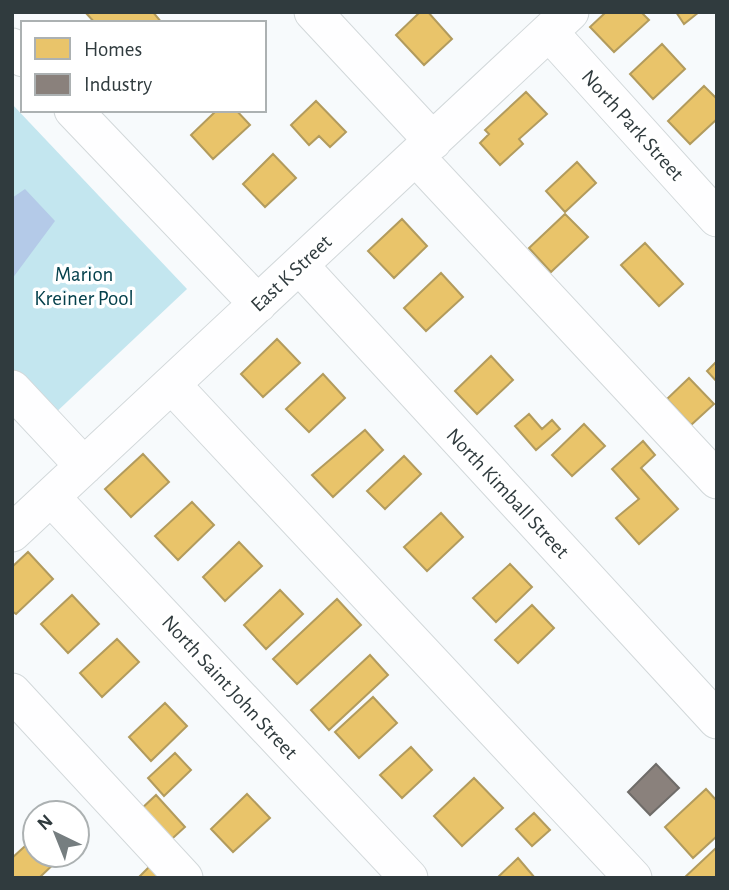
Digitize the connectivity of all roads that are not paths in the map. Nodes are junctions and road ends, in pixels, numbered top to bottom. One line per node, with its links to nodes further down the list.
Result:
1 (313, 12): 4 (street)
2 (560, 22): 4 (street, East K Street); 5 (street, North Park Street)
3 (75, 112): 7 (street)
4 (424, 149): 6 (street, East K Street); 11 (street)
5 (717, 218)
6 (299, 265): 7 (street, East K Street); 15 (street, North Kimball Street)
7 (258, 304): 8 (street, East K Street)
8 (172, 384): 10 (street, East K Street); 18 (street)
9 (12, 389): 10 (street)
10 (84, 466): 12 (street, East K Street)
11 (717, 480)
12 (51, 497): 13 (street, East K Street); 17 (street, North Saint John Street)
13 (12, 533)
14 (12, 692): 16 (street)
15 (717, 720)
16 (184, 878)
17 (409, 878)
18 (633, 878)

